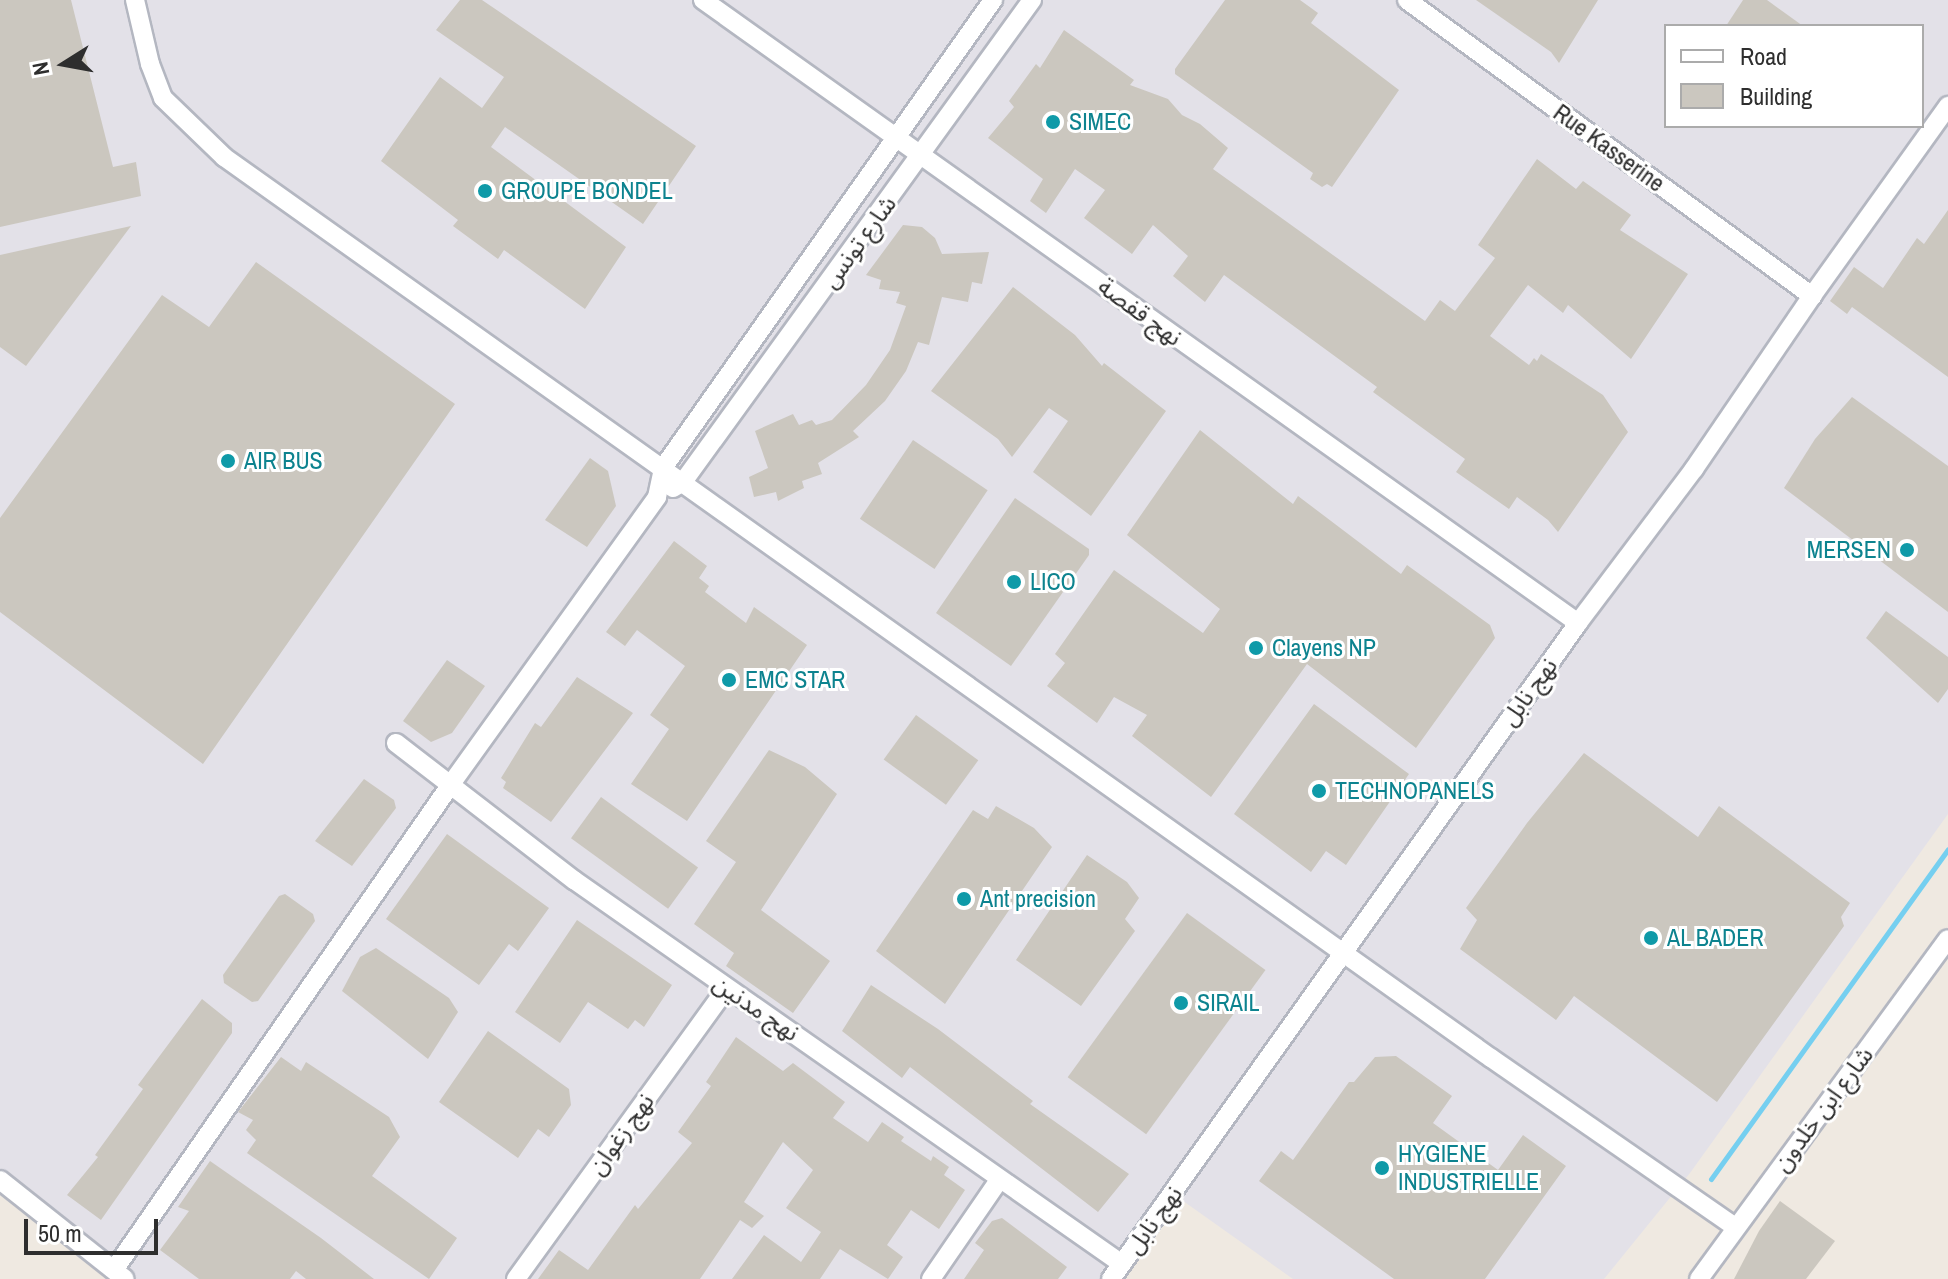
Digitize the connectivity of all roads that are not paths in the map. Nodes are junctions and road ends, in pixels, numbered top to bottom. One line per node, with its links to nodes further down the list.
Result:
1 (135, 0): 10 (street)
2 (703, 0): 7 (street, نهج قفصة)
3 (993, 0): 7 (street, شارع تونس)
4 (1032, 0): 8 (street, شارع تونس)
5 (1414, 2): 9 (street, Rue Kasserine)
6 (1948, 106): 9 (street, نهج نابل)
7 (897, 136): 8 (street, نهج قفصة); 10 (street, شارع تونس)
8 (922, 156): 11 (street, شارع تونس); 13 (street, نهج قفصة)
9 (1812, 296): 13 (street, نهج نابل)
10 (663, 468): 11 (street); 12 (street)
11 (683, 482): 12 (street); 17 (street)
12 (657, 497): 15 (street)
13 (1578, 623): 17 (street, نهج نابل)
14 (396, 743): 15 (street, نهج مدنين)
15 (451, 784): 18 (street, نهج مدنين); 23 (street)
16 (1948, 939): 21 (street, شارع ابن خلدون)
17 (1343, 952): 21 (street); 22 (street, نهج نابل)
18 (726, 989): 20 (street, نهج مدنين); 24 (street, نهج زغوان)
19 (0, 1180): 23 (street)
20 (999, 1180): 22 (street, نهج مدنين); 25 (street)
21 (1735, 1227): 26 (street, شارع ابن خلدون)
22 (1117, 1271)
23 (119, 1275)
24 (516, 1279)
25 (931, 1279)
26 (1699, 1279)

